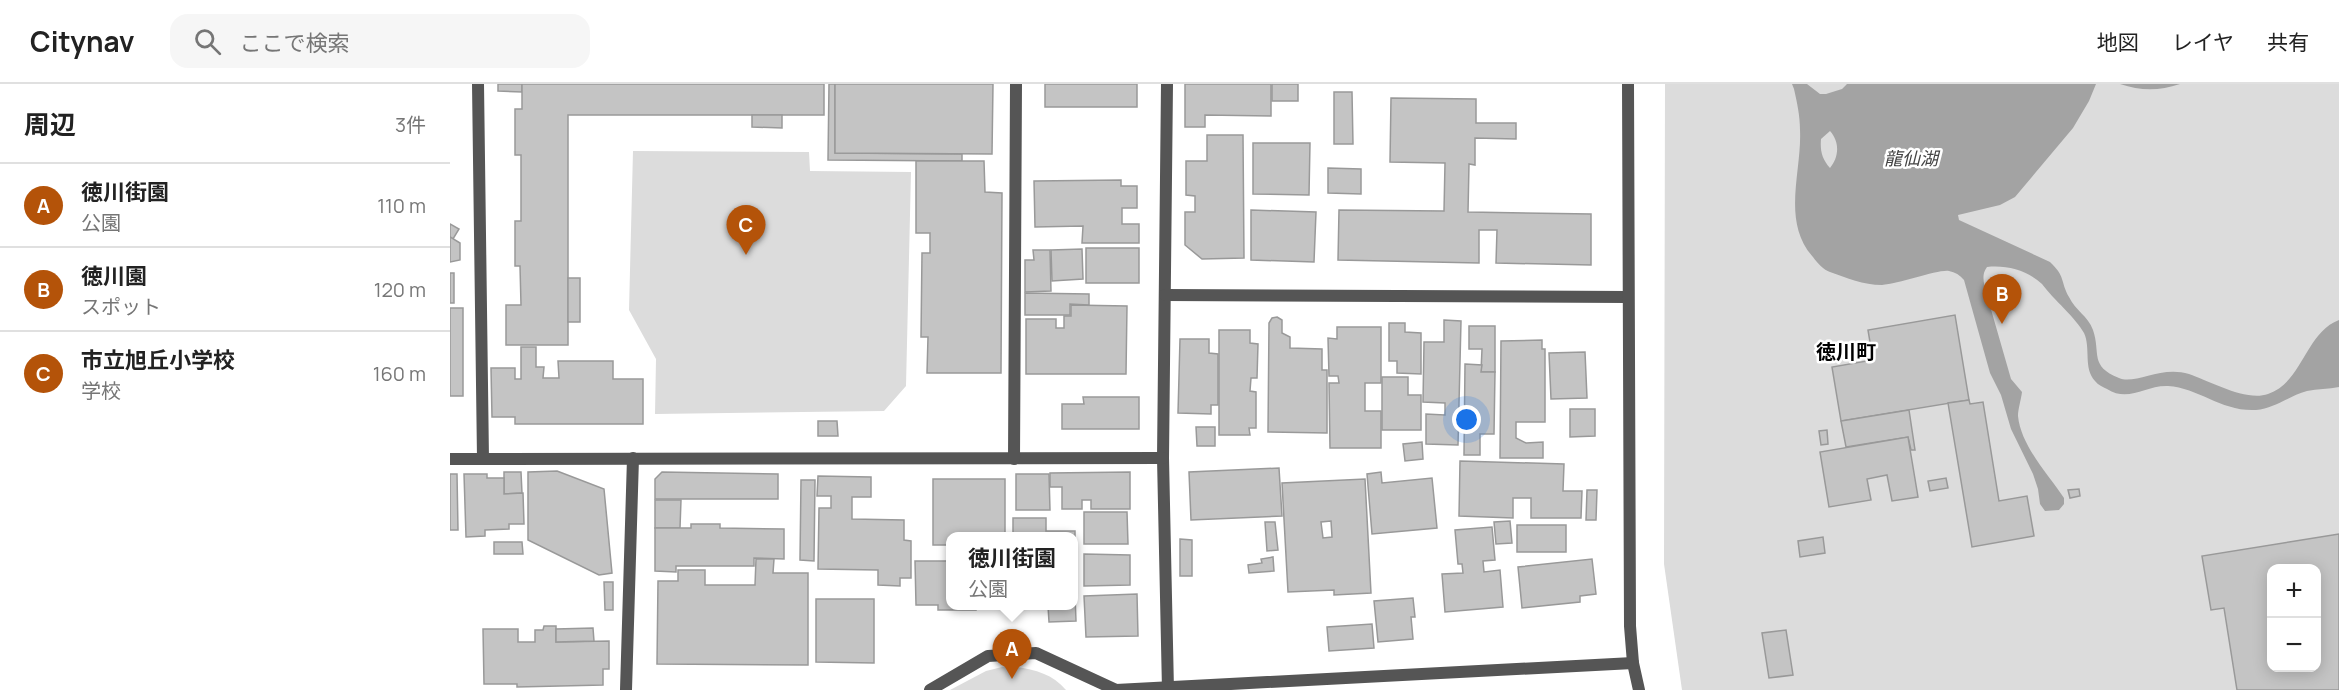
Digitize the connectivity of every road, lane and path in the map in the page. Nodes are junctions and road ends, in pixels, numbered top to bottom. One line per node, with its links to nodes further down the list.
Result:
1 (478, 84): 10 (street)
2 (1016, 84): 11 (street)
3 (1167, 84): 5 (street)
4 (1628, 84): 6 (street)
5 (1165, 294): 6 (street); 8 (street)
6 (1627, 297): 12 (street)
7 (633, 458): 10 (street); 11 (street); 14 (street)
8 (1163, 458): 11 (street); 13 (street)
9 (450, 459): 10 (street)
10 (483, 459)
11 (1014, 459)
12 (1633, 663): 13 (street); 17 (street)
13 (1168, 688): 16 (street)
14 (626, 690)
15 (930, 690): 16 (street)
16 (1116, 690)
17 (1639, 690)

